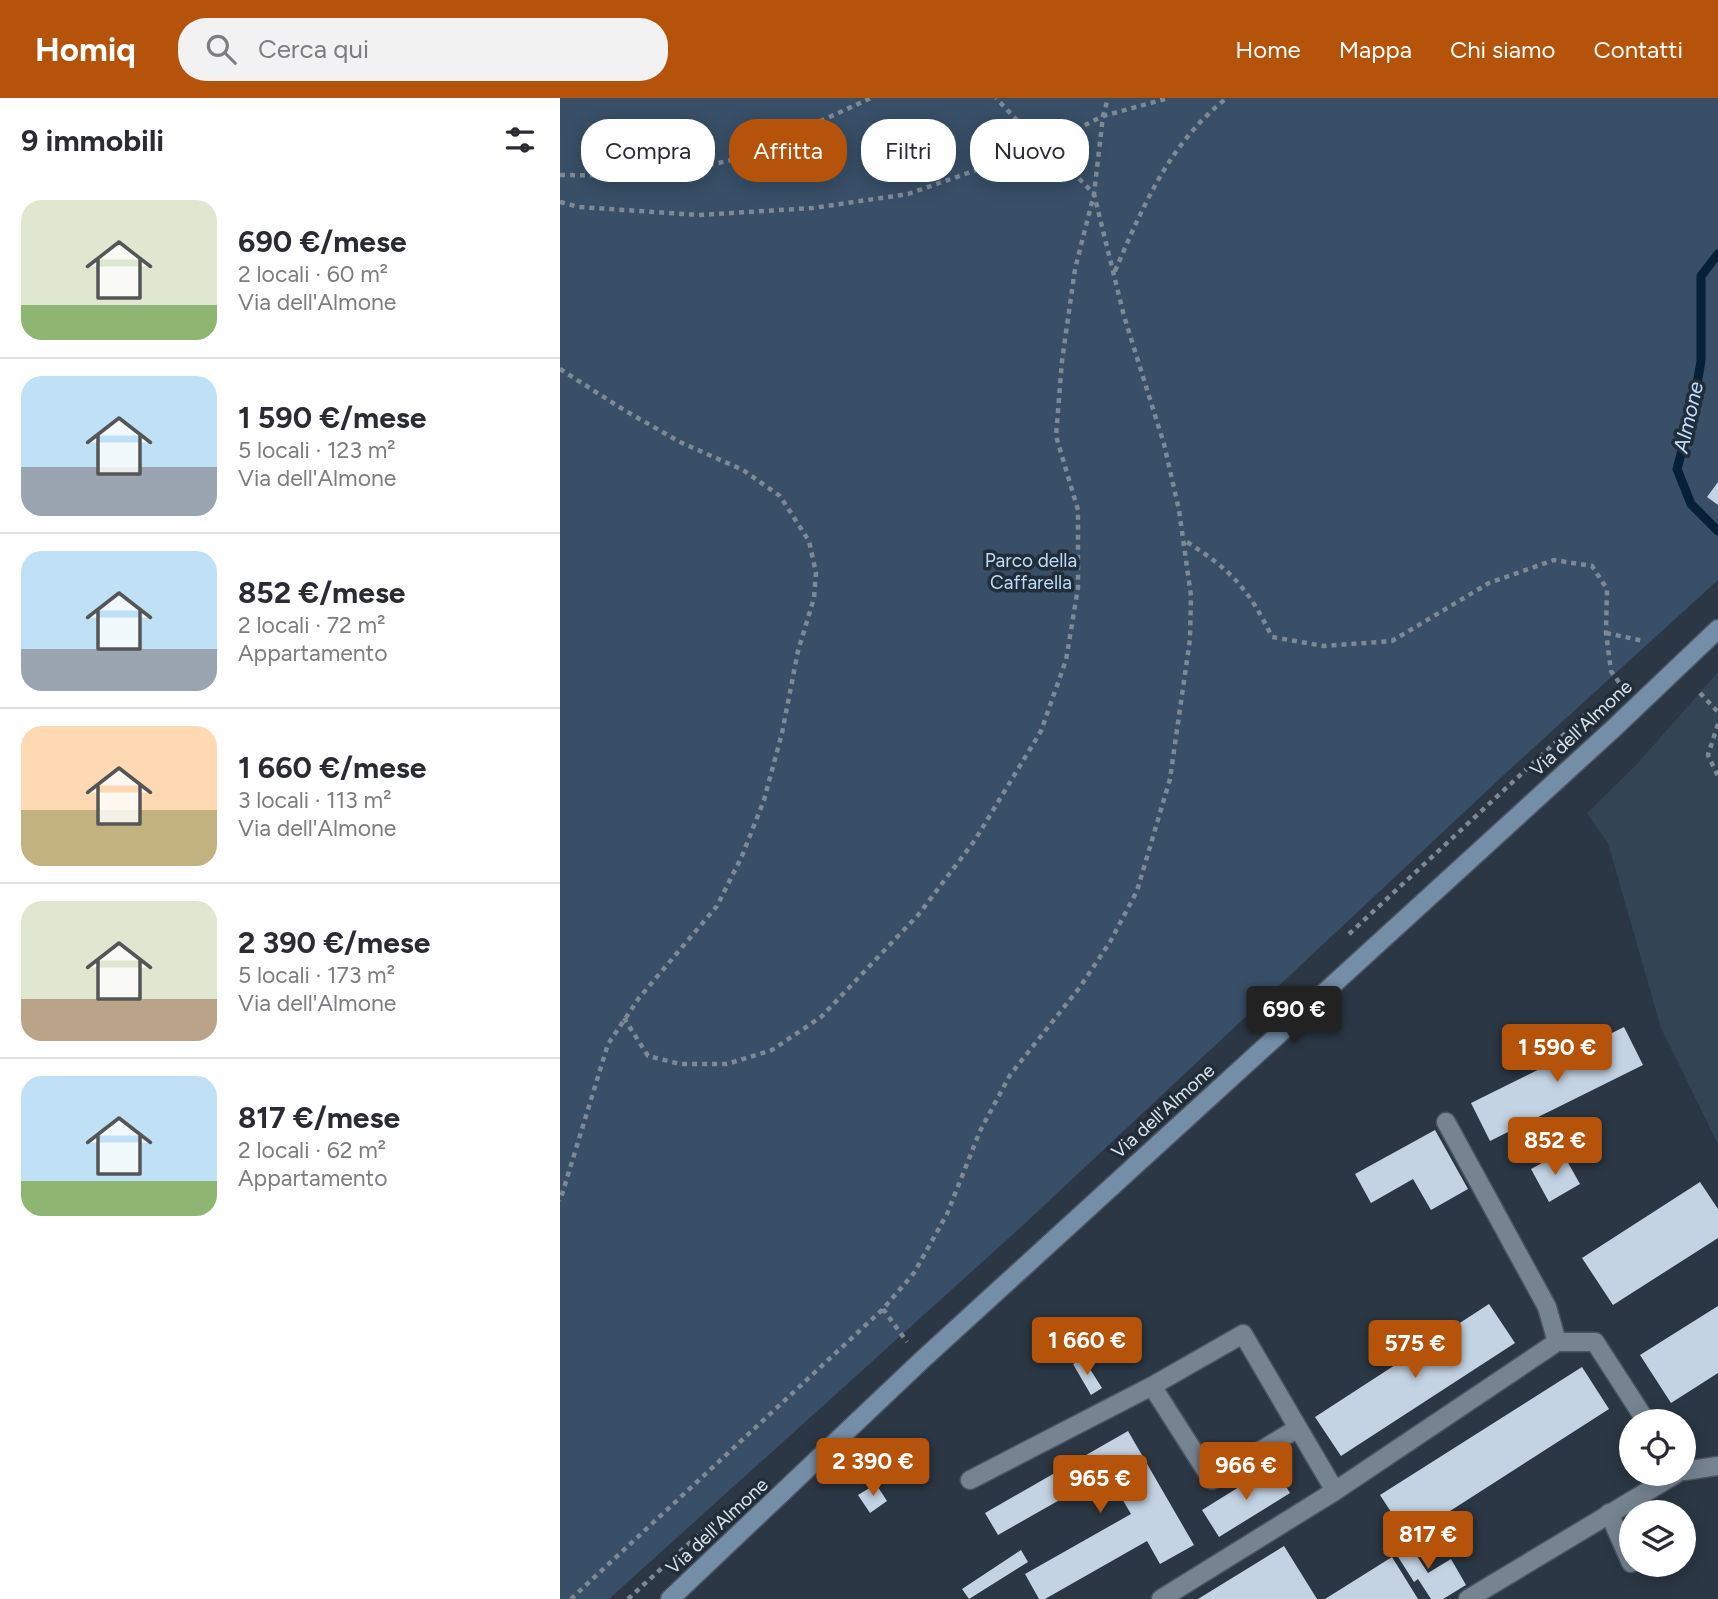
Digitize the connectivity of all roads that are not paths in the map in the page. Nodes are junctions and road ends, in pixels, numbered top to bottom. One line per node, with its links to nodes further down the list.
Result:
1 (1718, 629): 14 (main road, Via dell'Almone)
2 (1446, 1122): 3 (lane)
3 (1557, 1342): 5 (lane); 11 (lane)
4 (1152, 1386): 6 (lane); 6 (lane); 9 (lane)
5 (1639, 1409)
6 (1298, 1428): 11 (lane)
7 (1718, 1466): 8 (lane)
8 (1696, 1469)
9 (970, 1480)
10 (1655, 1486): 12 (lane)
11 (1335, 1491): 15 (lane)
12 (1609, 1513): 13 (lane); 16 (lane)
13 (1619, 1536)
14 (670, 1599)
15 (1161, 1599)
16 (1468, 1599)

